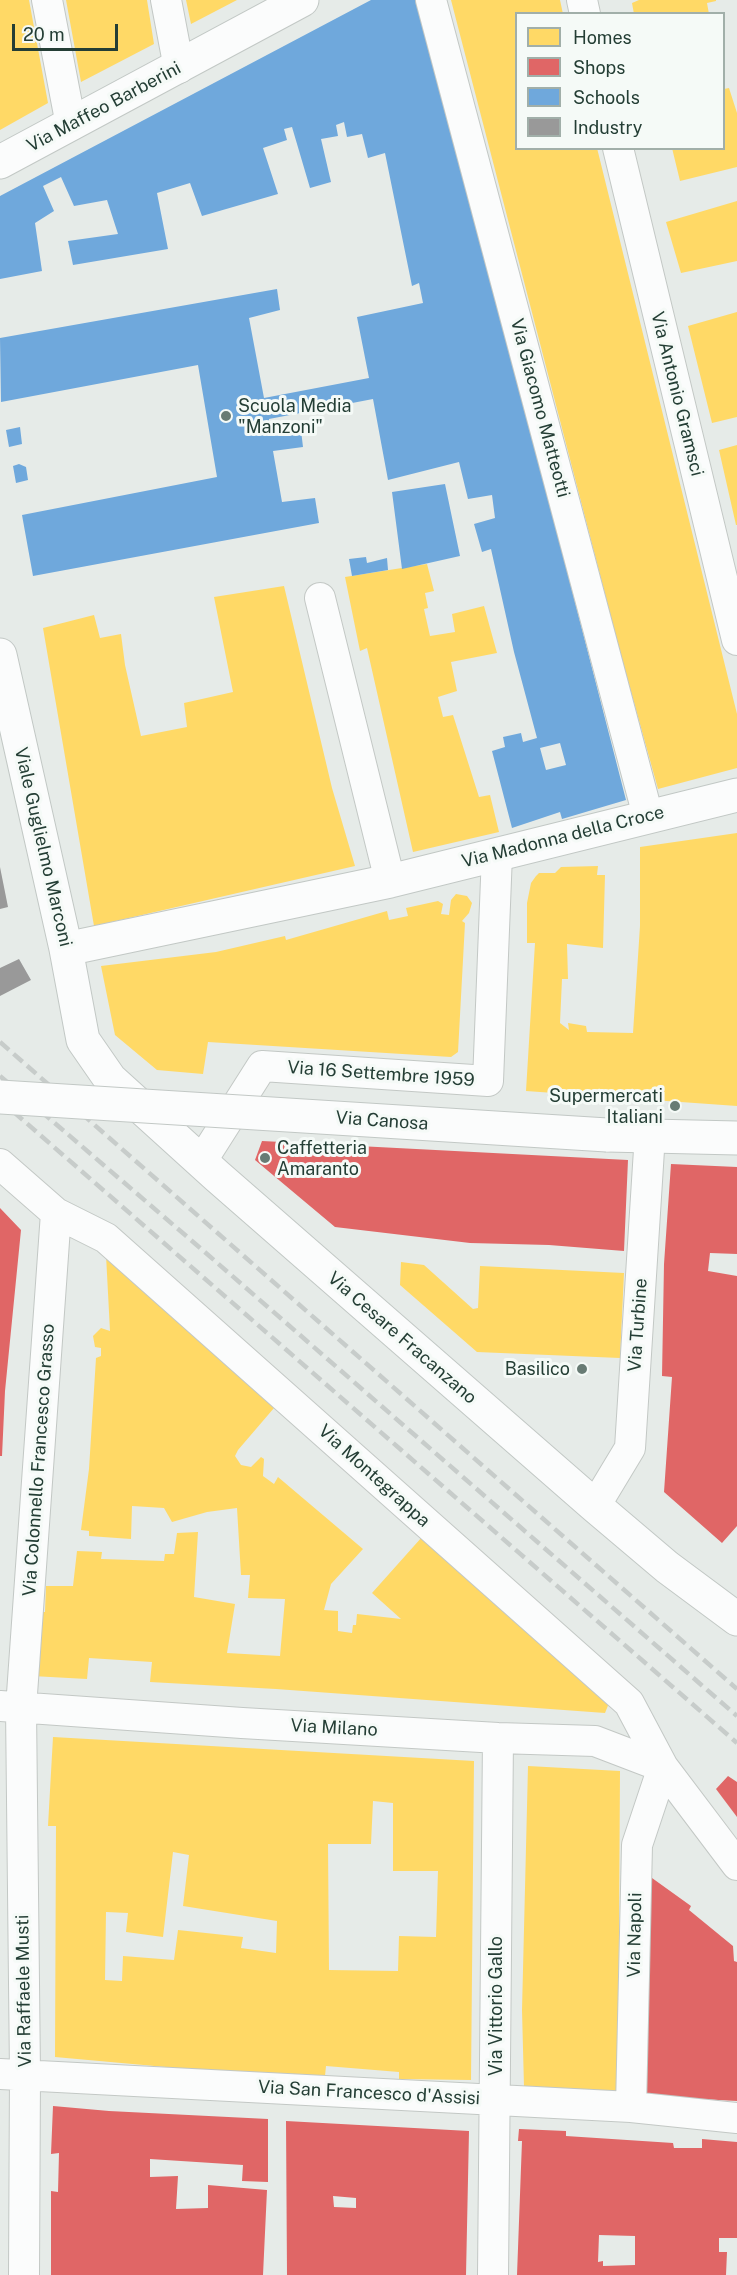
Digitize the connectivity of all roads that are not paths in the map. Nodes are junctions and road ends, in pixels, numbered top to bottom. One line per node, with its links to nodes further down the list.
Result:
1 (47, 0): 6 (street)
2 (166, 0): 5 (street)
3 (302, 0): 5 (street, Via Maffeo Barberini)
4 (431, 0): 13 (street, Via Giacomo Matteotti)
5 (178, 68): 6 (street, Via Maffeo Barberini)
6 (71, 125): 8 (street, Via Maffeo Barberini)
7 (618, 150): 10 (street, Via Antonio Gramsci)
8 (0, 162)
9 (320, 598): 15 (street)
10 (737, 640)
11 (0, 655): 16 (street, Viale Guglielmo Marconi)
12 (737, 795): 13 (street, Via Madonna della Croce)
13 (648, 816): 14 (street, Via Madonna della Croce)
14 (497, 854): 15 (street, Via Madonna della Croce); 21 (street, Via 16 Settembre 1959)
15 (390, 881): 16 (street, Via Madonna della Croce)
16 (66, 949): 17 (street, Viale Guglielmo Marconi)
17 (83, 1040): 21 (street, Via Cesare Fracanzano)
18 (13, 1098): 19 (street, Via Canosa, bridge)
19 (650, 1134): 20 (street, Via Canosa); 24 (street, Via Turbine)
20 (737, 1138)
21 (201, 1162): 24 (street, Via Cesare Fracanzano)
22 (0, 1164): 23 (street, Via Montegrappa)
23 (56, 1213): 26 (street, Via Colonnello Francesco Grasso); 28 (street, Via Montegrappa)
24 (595, 1506): 25 (street, Via Cesare Fracanzano)
25 (737, 1619)
26 (10, 1707): 27 (street, Via Milano); 30 (street, Via Raffaele Musti)
27 (498, 1738): 28 (street, Via Milano); 31 (street, Via Vittorio Gallo)
28 (663, 1767): 29 (street, Via Montegrappa); 32 (street, Via Napoli)
29 (737, 1865)
30 (12, 2074): 31 (street, Via San Francesco d'Assisi); 34 (street, Via Raffaele Musti)
31 (496, 2100): 32 (street, Via San Francesco d'Assisi); 35 (street, Via Vittorio Gallo)
32 (631, 2108): 33 (street, Via San Francesco d'Assisi)
33 (737, 2118)
34 (24, 2275)
35 (493, 2275)

